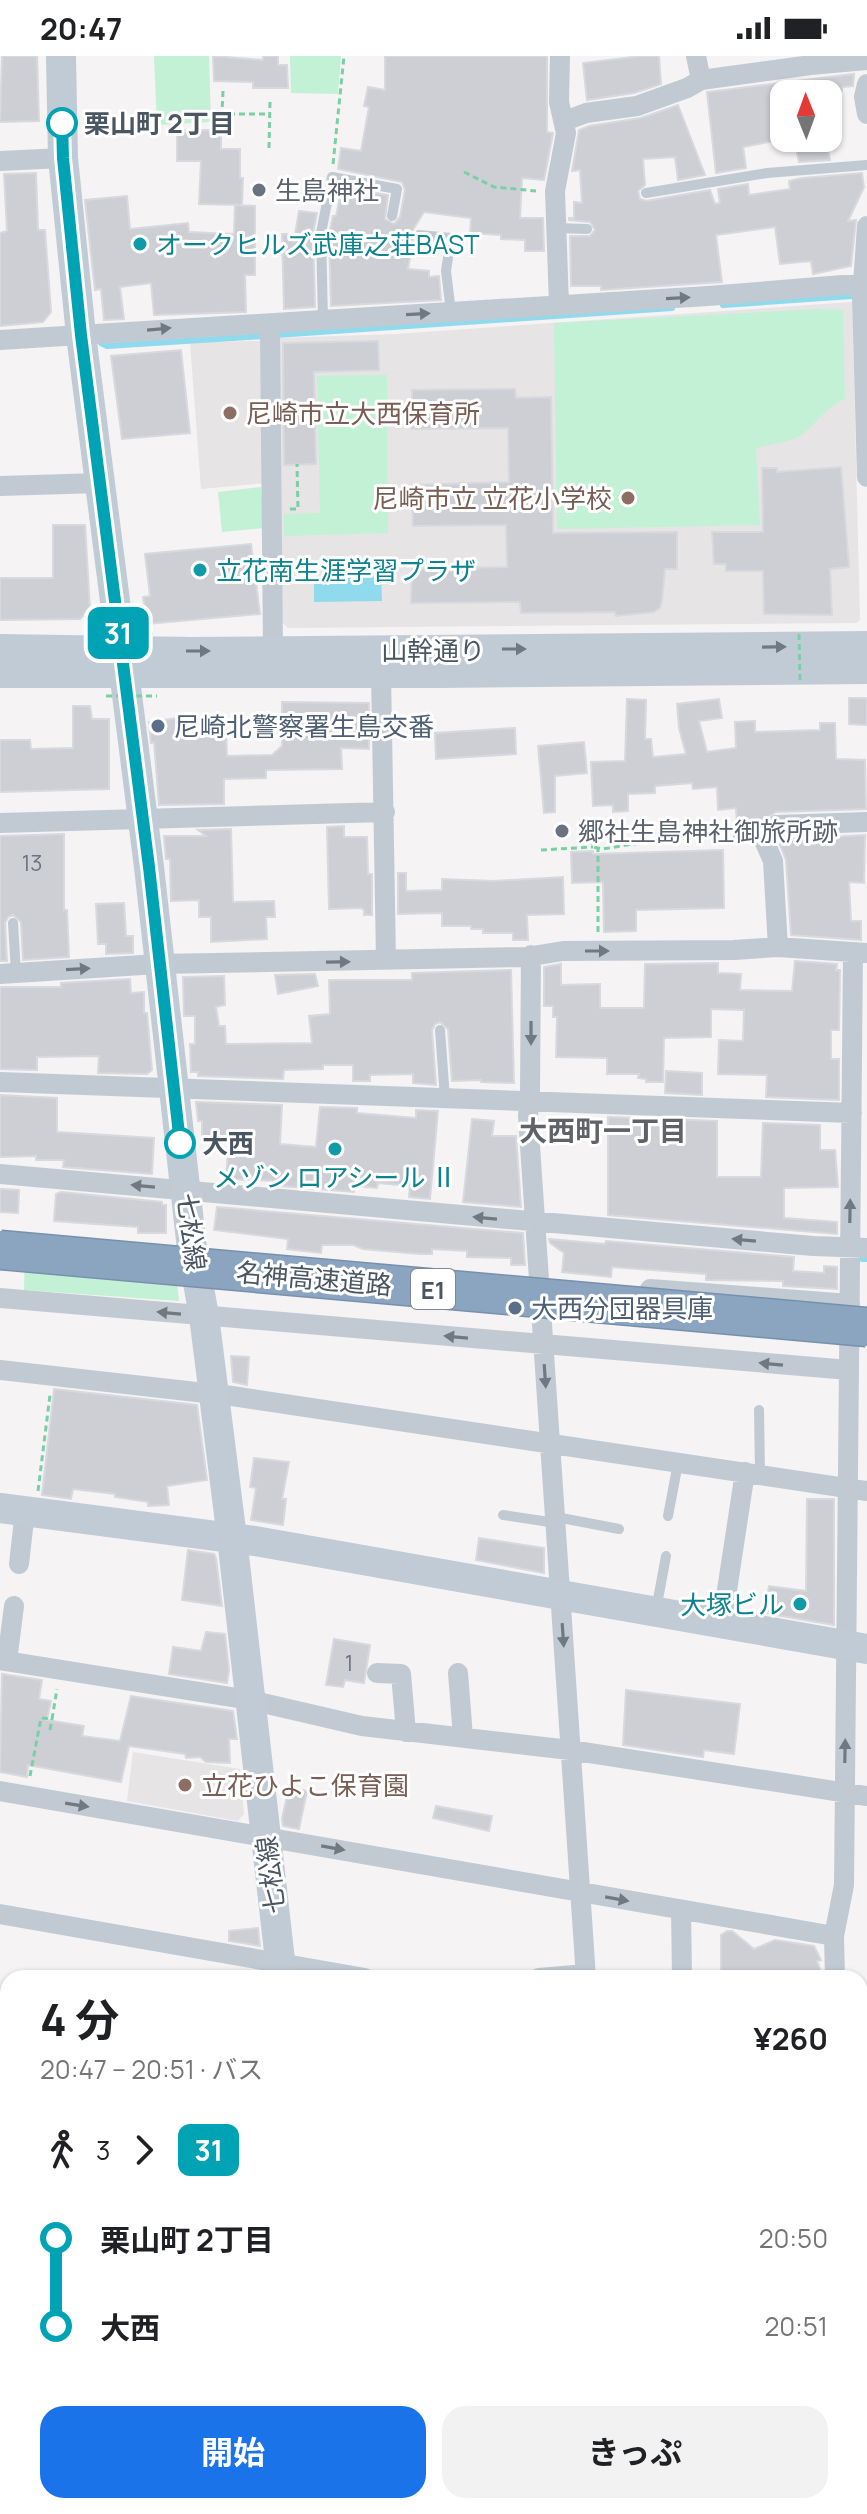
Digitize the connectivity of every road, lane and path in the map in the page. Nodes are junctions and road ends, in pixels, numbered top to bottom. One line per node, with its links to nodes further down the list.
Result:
1 (61, 56): 14 (street, 七松線)
2 (344, 56): 18 (path)
3 (560, 56): 12 (street)
4 (696, 56): 6 (street)
5 (867, 60): 6 (street)
6 (701, 80): 12 (street)
7 (867, 84): 11 (street)
8 (223, 91): 10 (path)
9 (270, 101): 10 (path)
10 (270, 114): 13 (path)
11 (867, 114)
12 (565, 121): 19 (street)
13 (269, 148)
14 (63, 158): 15 (street); 30 (street, 七松線)
15 (0, 161)
16 (867, 165): 20 (lane)
17 (464, 172): 19 (path)
18 (332, 177): 21 (lane); 29 (lane)
19 (555, 191): 23 (street)
20 (646, 193)
21 (392, 216)
22 (867, 226): 26 (street)
23 (556, 228): 24 (lane); 27 (street)
24 (587, 229)
25 (419, 235): 28 (lane)
26 (865, 284): 27 (street, one-way to 26); 34 (street)
27 (559, 305): 28 (street)
28 (451, 312): 29 (street, one-way to 28)
29 (323, 320): 30 (street, one-way to 29)
30 (81, 335): 32 (street); 35 (street, 七松線)
31 (270, 335): 37 (street)
32 (0, 340)
33 (297, 464): 37 (path)
34 (867, 477)
35 (100, 483): 36 (street); 45 (street, 七松線)
36 (0, 486)
37 (272, 509): 43 (street)
38 (92, 633): 45 (path, bridge)
39 (153, 634): 45 (path, bridge)
40 (799, 634): 48 (path, bridge)
41 (867, 646): 43 (street, 山幹通り, one-way to 41)
42 (0, 649): 45 (street, 山幹通り)
43 (273, 651): 45 (street, 山幹通り, one-way to 43)
44 (867, 669): 47 (street, 山幹通り)
45 (121, 670): 45 (path, bridge); 46 (street, 山幹通り); 47 (street, 山幹通り); 49 (path, bridge); 51 (street, 七松線)
46 (0, 673)
47 (381, 673): 50 (street)
48 (800, 681)
49 (157, 696)
50 (385, 812): 51 (street); 63 (street)
51 (142, 819): 54 (street); 64 (street, 七松線)
52 (586, 819): 56 (path)
53 (867, 822): 55 (street)
54 (0, 823)
55 (762, 836): 56 (path); 59 (street)
56 (596, 848): 57 (path); 60 (path)
57 (541, 850)
58 (13, 923): 65 (lane)
59 (778, 947): 60 (street); 61 (street)
60 (598, 951): 62 (street, one-way to 60)
61 (860, 953): 71 (street)
62 (531, 955): 63 (street); 70 (street, one-way to 70)
63 (386, 960): 64 (street, one-way to 63)
64 (158, 964): 65 (street, one-way to 64); 68 (street, 七松線)
65 (8, 973)
66 (440, 1030): 69 (lane)
67 (0, 1082): 68 (street)
68 (172, 1088): 69 (street); 73 (street, 七松線)
69 (445, 1098): 70 (street)
70 (529, 1102): 71 (street); 74 (street)
71 (852, 1113): 76 (street, one-way to 71)
72 (0, 1174): 73 (street, one-way to 72)
73 (186, 1190): 74 (street, one-way to 73); 77 (street, 七松線)
74 (536, 1222): 76 (street, one-way to 74); 80 (street)
75 (0, 1233): 77 (street)
76 (858, 1248): 82 (street)
77 (192, 1249): 80 (street); 83 (street, 七松線)
78 (0, 1250): 82 (highway, 名神高速道路 / E1, bridge)
79 (0, 1276): 85 (highway, 名神高速道路 / E1)
80 (539, 1281): 82 (street); 84 (street)
81 (0, 1298): 83 (street, one-way to 81)
82 (858, 1315): 85 (street)
83 (204, 1316): 84 (street, one-way to 83); 88 (street, 七松線)
84 (543, 1344): 85 (street, one-way to 84); 91 (street, one-way to 91)
85 (858, 1360): 90 (street)
86 (0, 1370): 87 (street)
87 (52, 1375): 88 (street); 95 (path)
88 (214, 1394): 91 (street); 100 (street, 七松線)
89 (759, 1410): 93 (lane)
90 (858, 1413): 94 (street)
91 (550, 1443): 92 (street); 98 (street)
92 (678, 1463): 93 (street); 97 (lane)
93 (753, 1473): 94 (street); 106 (street)
94 (858, 1490): 107 (street)
95 (20, 1511): 100 (street); 102 (street)
96 (503, 1515): 98 (lane)
97 (668, 1516)
98 (556, 1520): 99 (lane); 103 (street)
99 (619, 1529)
100 (232, 1538): 103 (street); 112 (street, 七松線)
101 (666, 1556): 105 (lane)
102 (19, 1564)
103 (560, 1595): 105 (street); 117 (street, one-way to 117)
104 (14, 1606): 108 (street)
105 (655, 1612): 106 (street)
106 (722, 1623): 107 (street)
107 (857, 1647): 119 (street, one-way to 107)
108 (4, 1660): 109 (street)
109 (60, 1670): 112 (street); 113 (path)
110 (377, 1673): 115 (street)
111 (458, 1673): 116 (street)
112 (250, 1700): 115 (street); 122 (street, 七松線)
113 (52, 1719): 114 (path); 120 (path)
114 (50, 1730)
115 (406, 1732): 116 (street)
116 (463, 1737): 117 (street)
117 (570, 1750): 119 (street); 123 (street)
118 (0, 1791): 120 (street)
119 (845, 1793): 121 (street); 126 (street)
120 (27, 1796): 122 (street, one-way to 122)
121 (867, 1796)
122 (265, 1836): 123 (street, one-way to 123); 127 (street, 七松線)
123 (581, 1892): 124 (street, one-way to 124); 128 (street)
124 (681, 1910): 126 (street); 129 (street)
125 (0, 1914): 127 (street)
126 (834, 1936): 130 (street)
127 (281, 1970)
128 (586, 1970)
129 (682, 1970)
130 (835, 1970)

